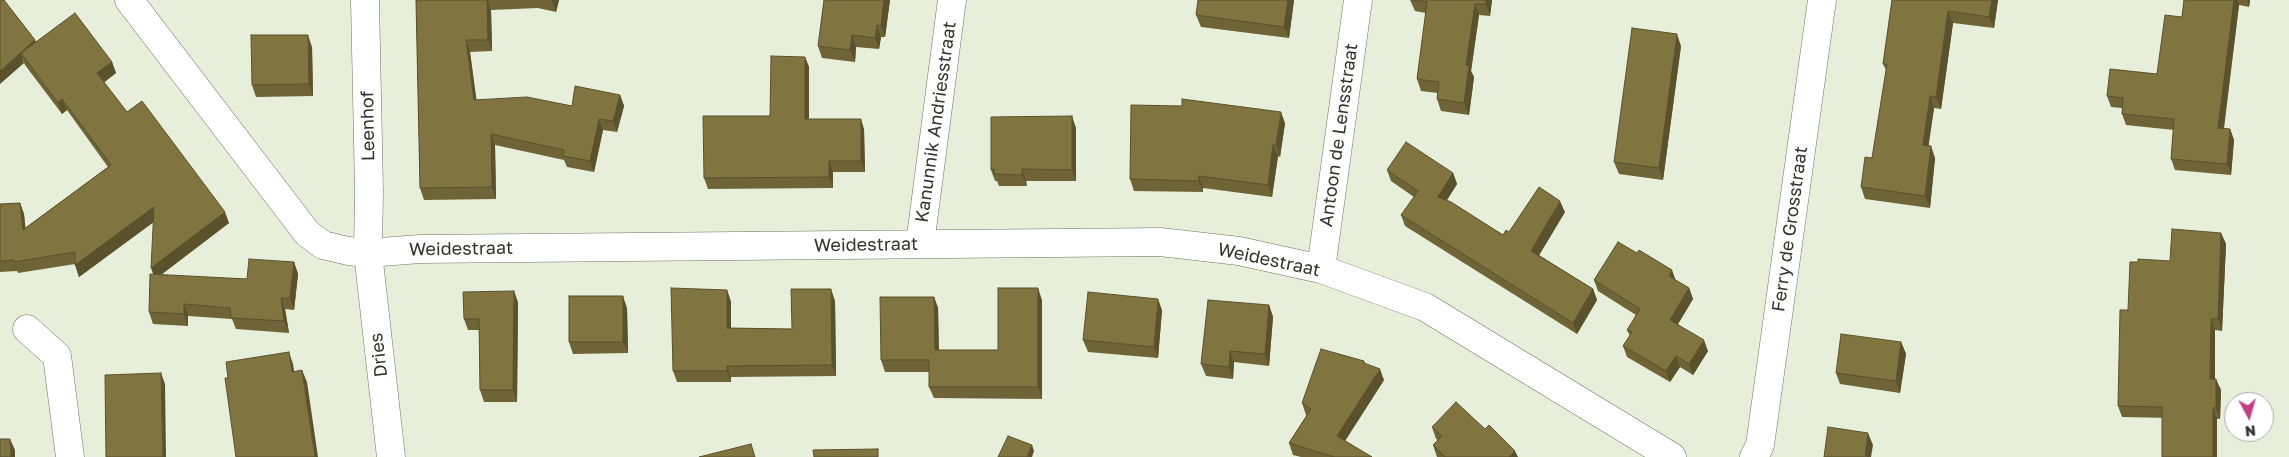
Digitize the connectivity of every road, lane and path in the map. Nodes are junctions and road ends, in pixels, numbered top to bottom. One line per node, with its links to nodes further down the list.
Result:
1 (129, 0): 7 (street, Weidestraat)
2 (365, 0): 7 (street, Leenhof)
3 (952, 0): 6 (street, Kanunnik Andriesstraat)
4 (1358, 0): 8 (street, Antoon de Lensstraat)
5 (1822, 0): 13 (street, Ferry de Grosstraat)
6 (920, 244): 7 (street, Weidestraat); 8 (street, Weidestraat)
7 (368, 253): 11 (street, Dries)
8 (1320, 269): 12 (street, Weidestraat)
9 (27, 329): 10 (street)
10 (70, 457)
11 (391, 457)
12 (1672, 457)
13 (1754, 457)

